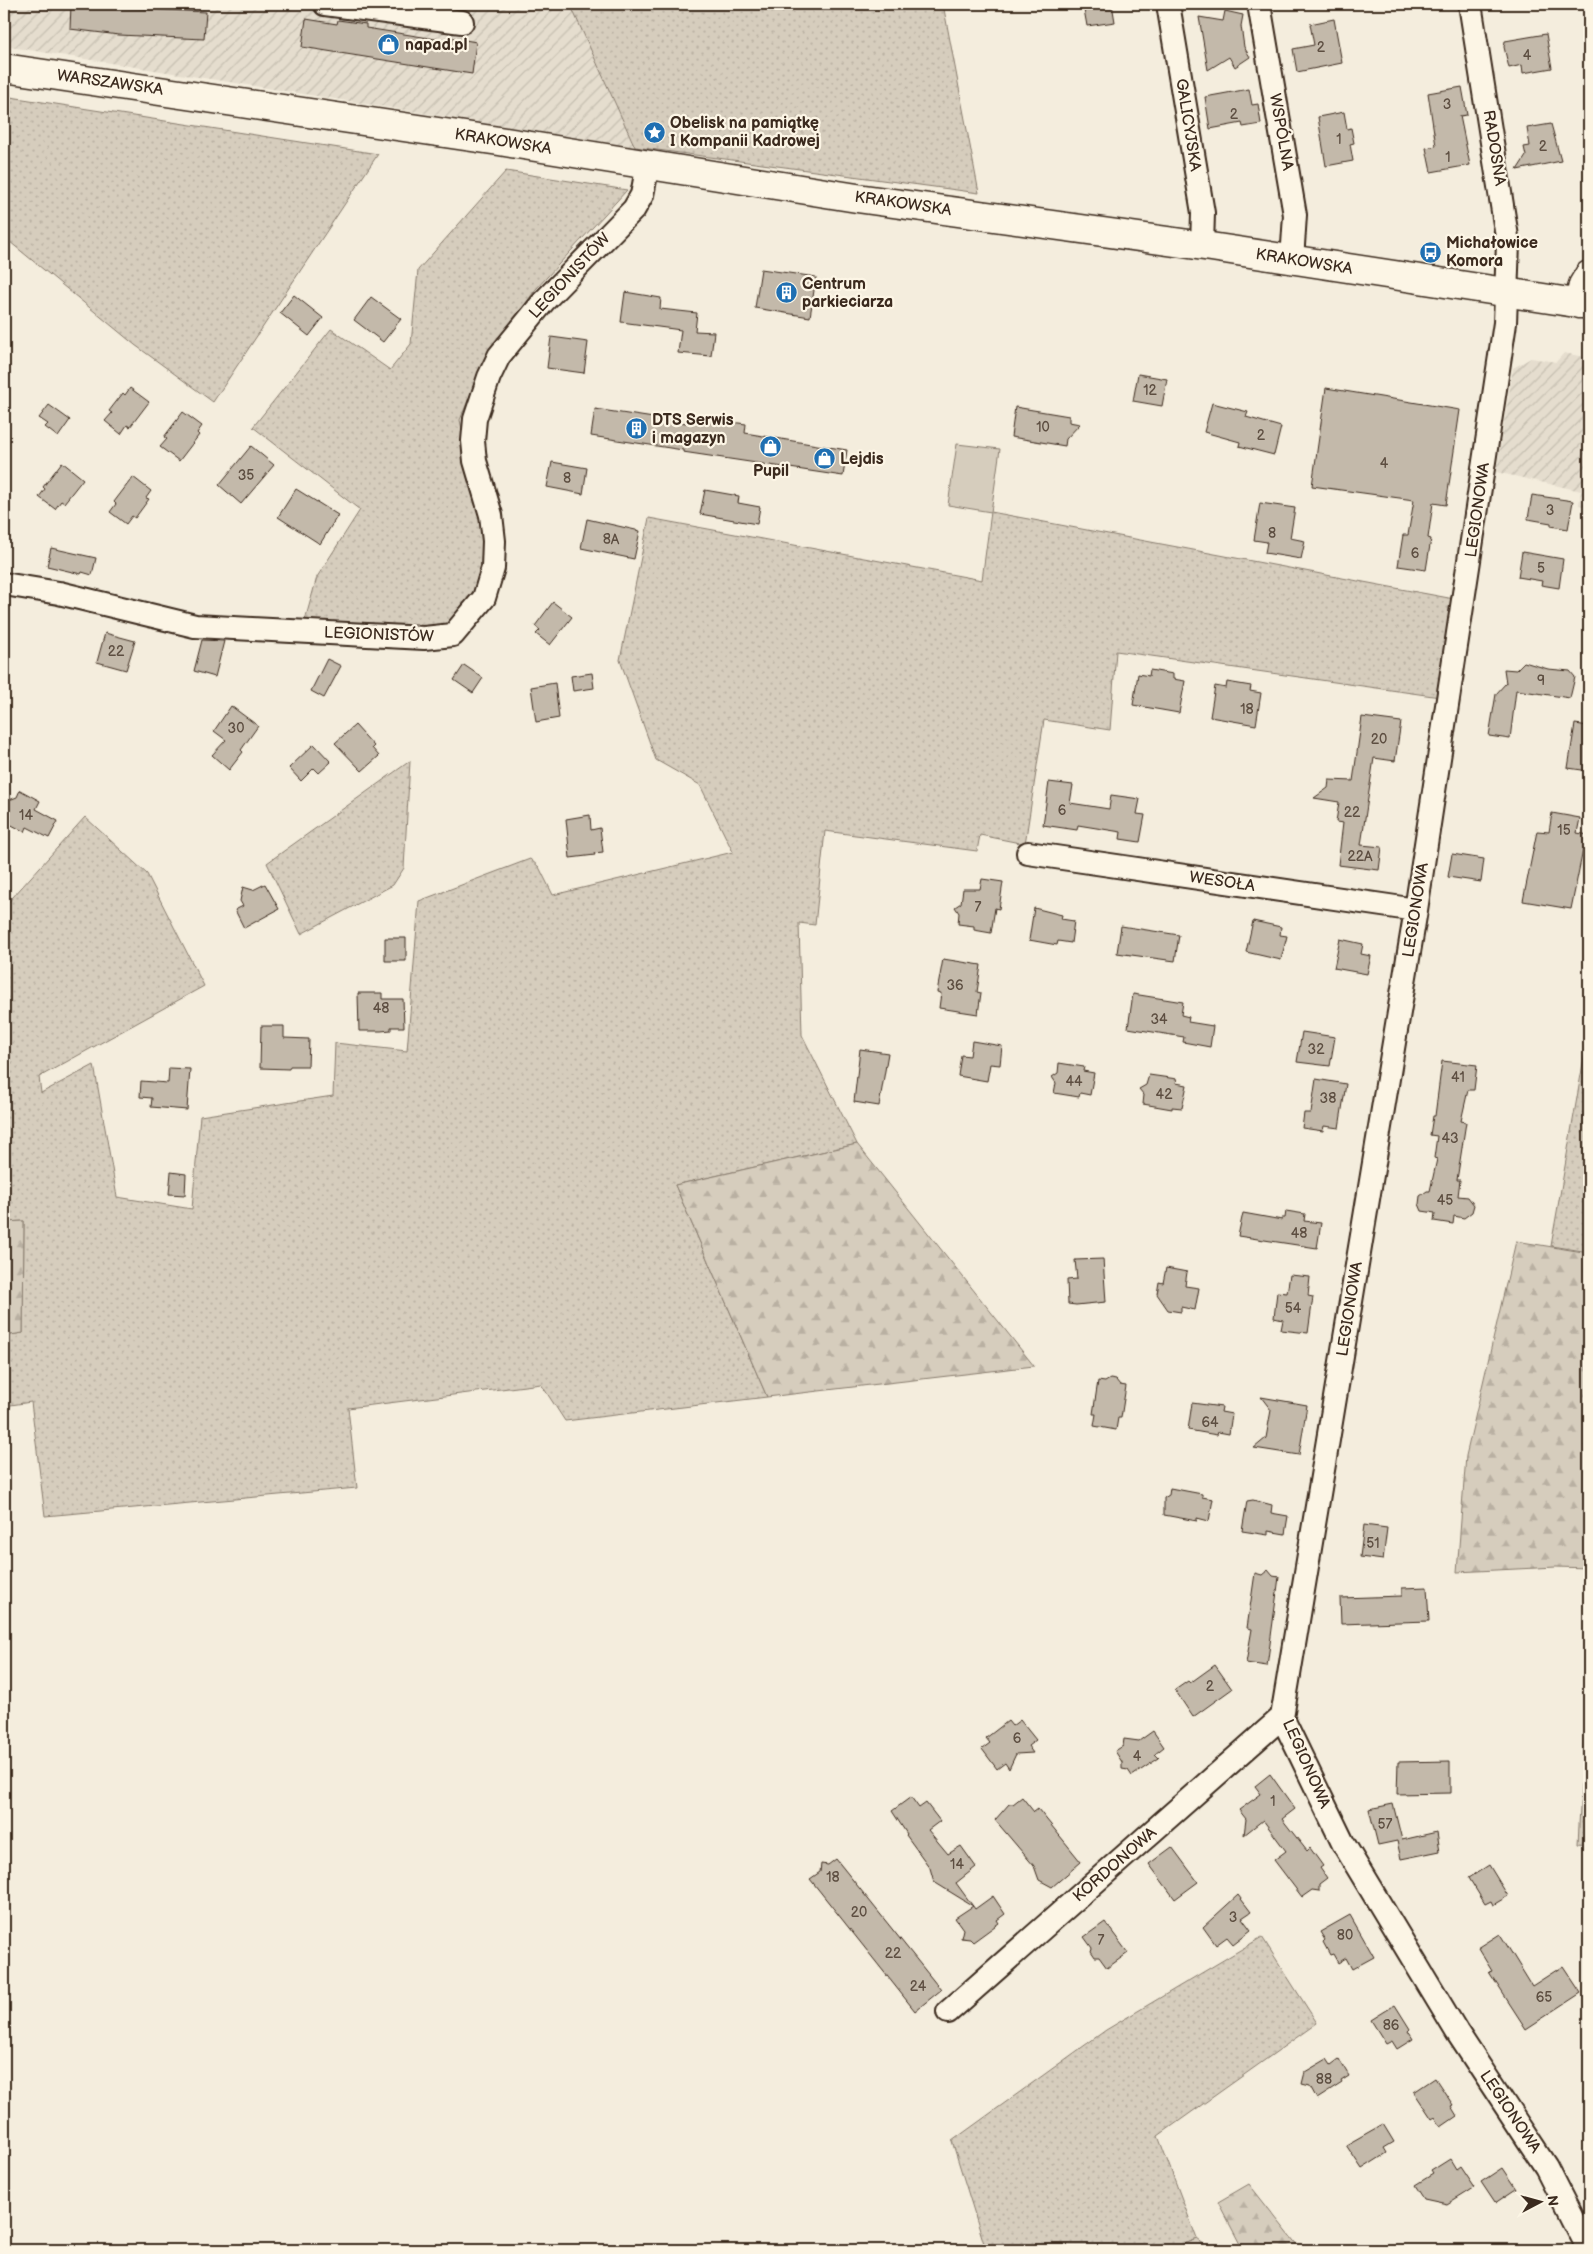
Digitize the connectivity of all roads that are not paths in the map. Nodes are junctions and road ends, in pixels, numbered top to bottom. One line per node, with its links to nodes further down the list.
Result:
1 (333, 4): 5 (street)
2 (1168, 4): 9 (street, GALICYJSKA)
3 (1259, 4): 10 (street, WSPÓLNA)
4 (1470, 4): 12 (street, RADOSNA)
5 (462, 22)
6 (4, 68): 7 (main road, WARSZAWSKA)
7 (217, 99): 8 (main road, KRAKOWSKA)
8 (648, 164): 9 (main road, KRAKOWSKA); 14 (street, LEGIONISTÓW)
9 (1202, 246): 10 (main road, KRAKOWSKA)
10 (1292, 260): 12 (main road, KRAKOWSKA)
11 (1589, 275): 13 (main road)
12 (1507, 293): 13 (main road, KRAKOWSKA); 16 (street, LEGIONOWA)
13 (1584, 305)
14 (4, 584)
15 (1028, 853): 16 (street, WESOŁA)
16 (1416, 910): 17 (street, LEGIONOWA)
17 (1282, 1717): 18 (street, KORDONOWA); 19 (street, LEGIONOWA)
18 (948, 2012)
19 (1588, 2250)

